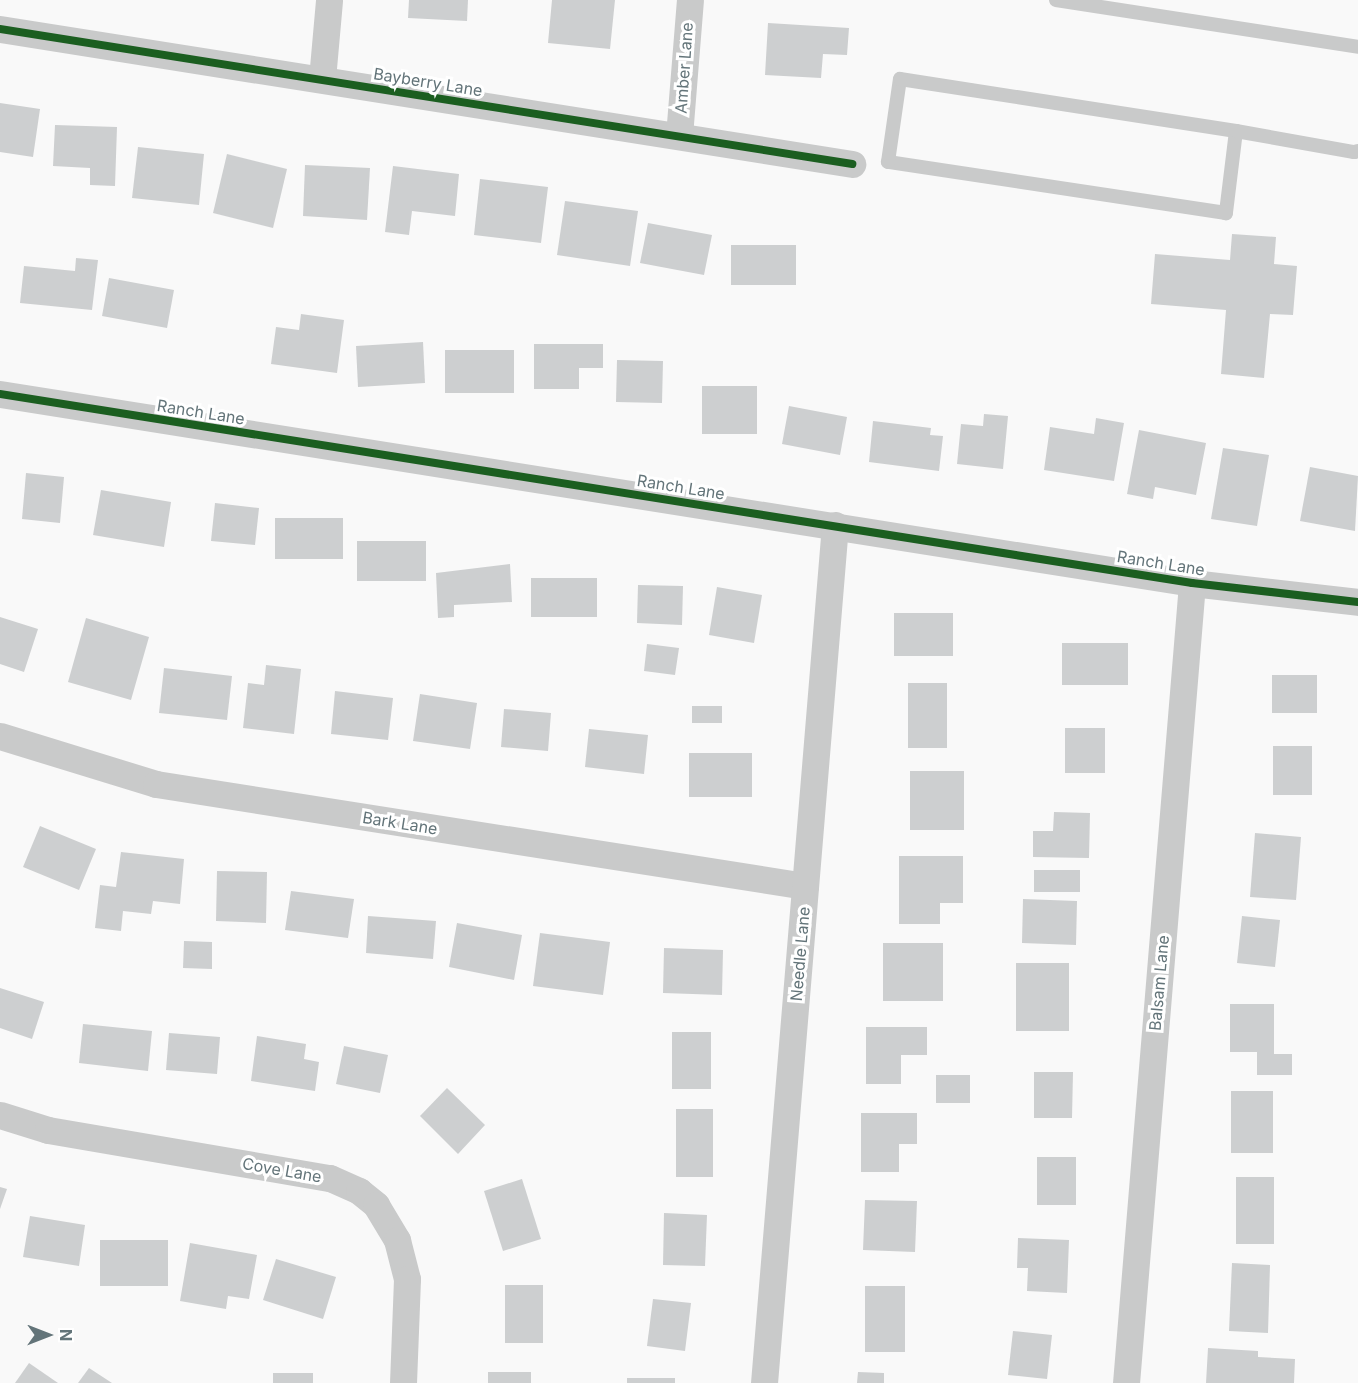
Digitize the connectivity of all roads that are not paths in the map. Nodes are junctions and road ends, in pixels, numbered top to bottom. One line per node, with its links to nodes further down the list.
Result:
1 (329, 0): 6 (street)
2 (690, 0): 8 (street, Amber Lane)
3 (1056, 0): 5 (lane)
4 (0, 28): 6 (street, Bayberry Lane)
5 (1358, 47)
6 (322, 79): 8 (street, Bayberry Lane)
7 (1236, 131): 7 (lane); 9 (lane)
8 (679, 136): 10 (street, Bayberry Lane)
9 (1358, 151)
10 (852, 164)
11 (0, 394): 12 (street, Ranch Lane)
12 (835, 525): 13 (street, Ranch Lane); 16 (street, Needle Lane)
13 (1192, 583): 14 (street, Ranch Lane); 20 (street, Balsam Lane)
14 (1358, 602)
15 (0, 736): 16 (street, Bark Lane)
16 (805, 886): 19 (street, Needle Lane)
17 (0, 1115): 18 (street, Cove Lane)
18 (403, 1383)
19 (764, 1383)
20 (1126, 1383)

